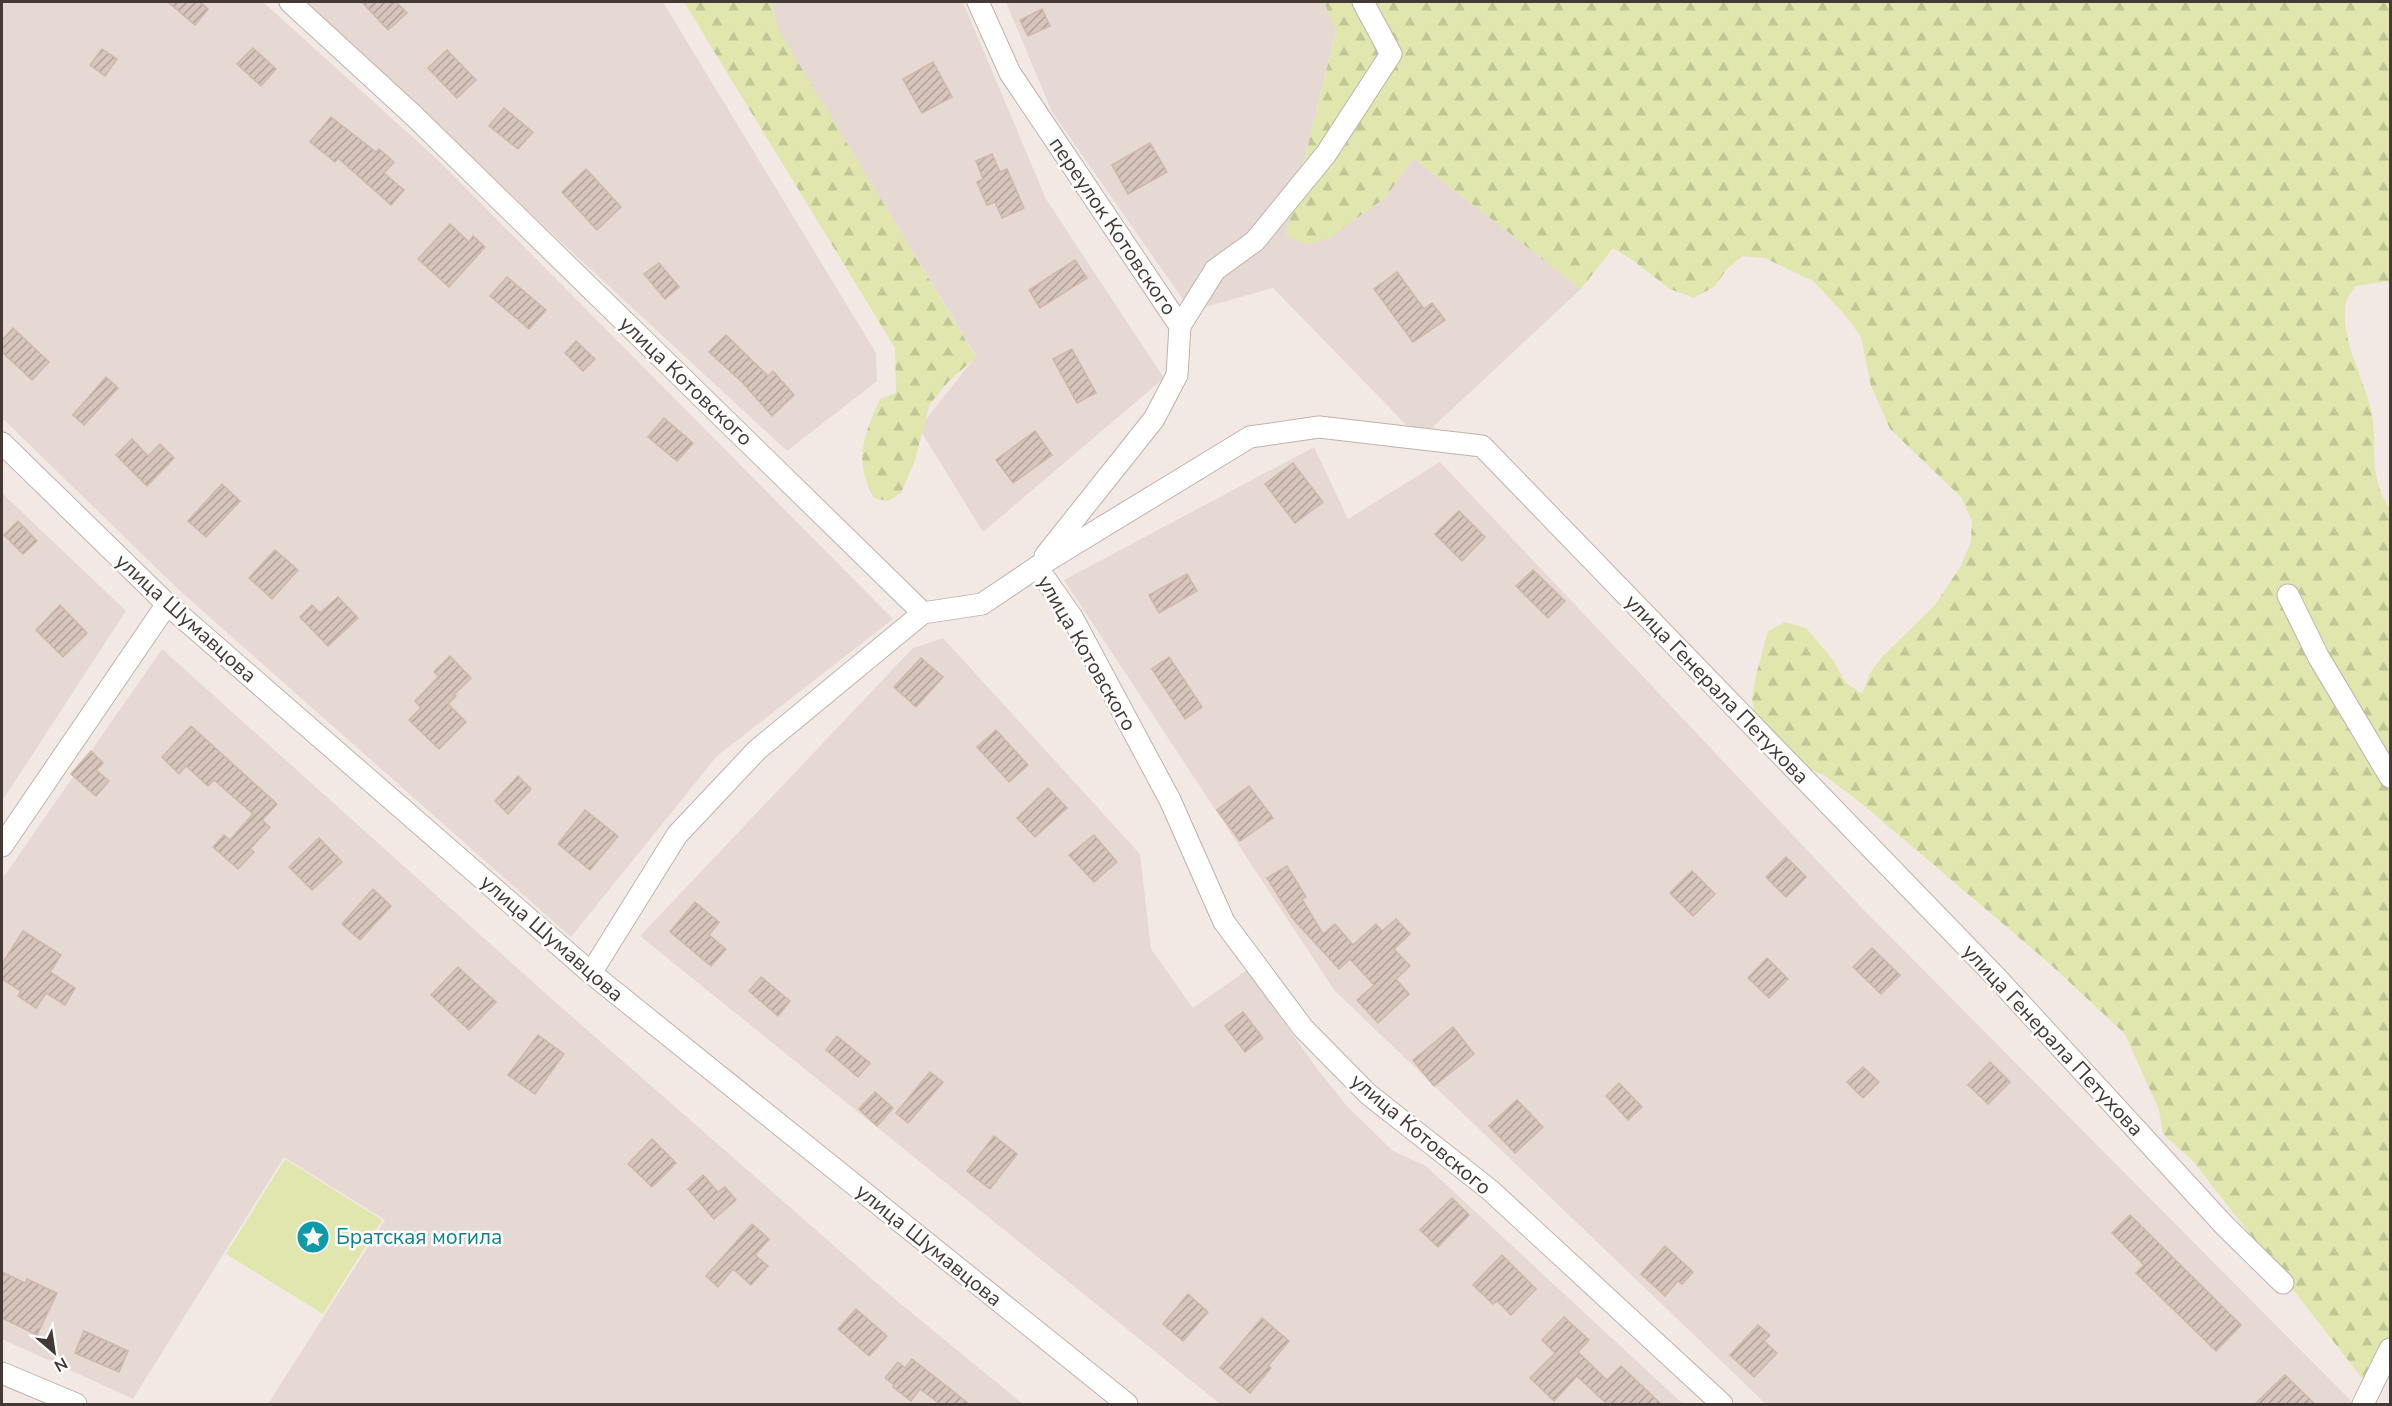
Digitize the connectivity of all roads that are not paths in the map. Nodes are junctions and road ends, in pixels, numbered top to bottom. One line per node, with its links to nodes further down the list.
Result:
1 (290, 2): 9 (street, улица Котовского)
2 (978, 2): 4 (street, переулок Котовского)
3 (1363, 2): 4 (street)
4 (1180, 326): 6 (street, переулок Котовского)
5 (2, 443): 8 (street, улица Шумавцова)
6 (1037, 567): 9 (street, улица Котовского); 13 (street, улица Генерала Петухова); 18 (street, улица Котовского)
7 (2288, 595): 10 (street)
8 (167, 604): 11 (street); 12 (street, улица Шумавцова)
9 (923, 613): 12 (street)
10 (2391, 777)
11 (2, 846)
12 (591, 973): 17 (street, улица Шумавцова)
13 (2283, 1283)
14 (2391, 1349): 19 (street)
15 (2, 1373): 16 (street)
16 (76, 1404)
17 (1127, 1404)
18 (1722, 1404)
19 (2363, 1404)

